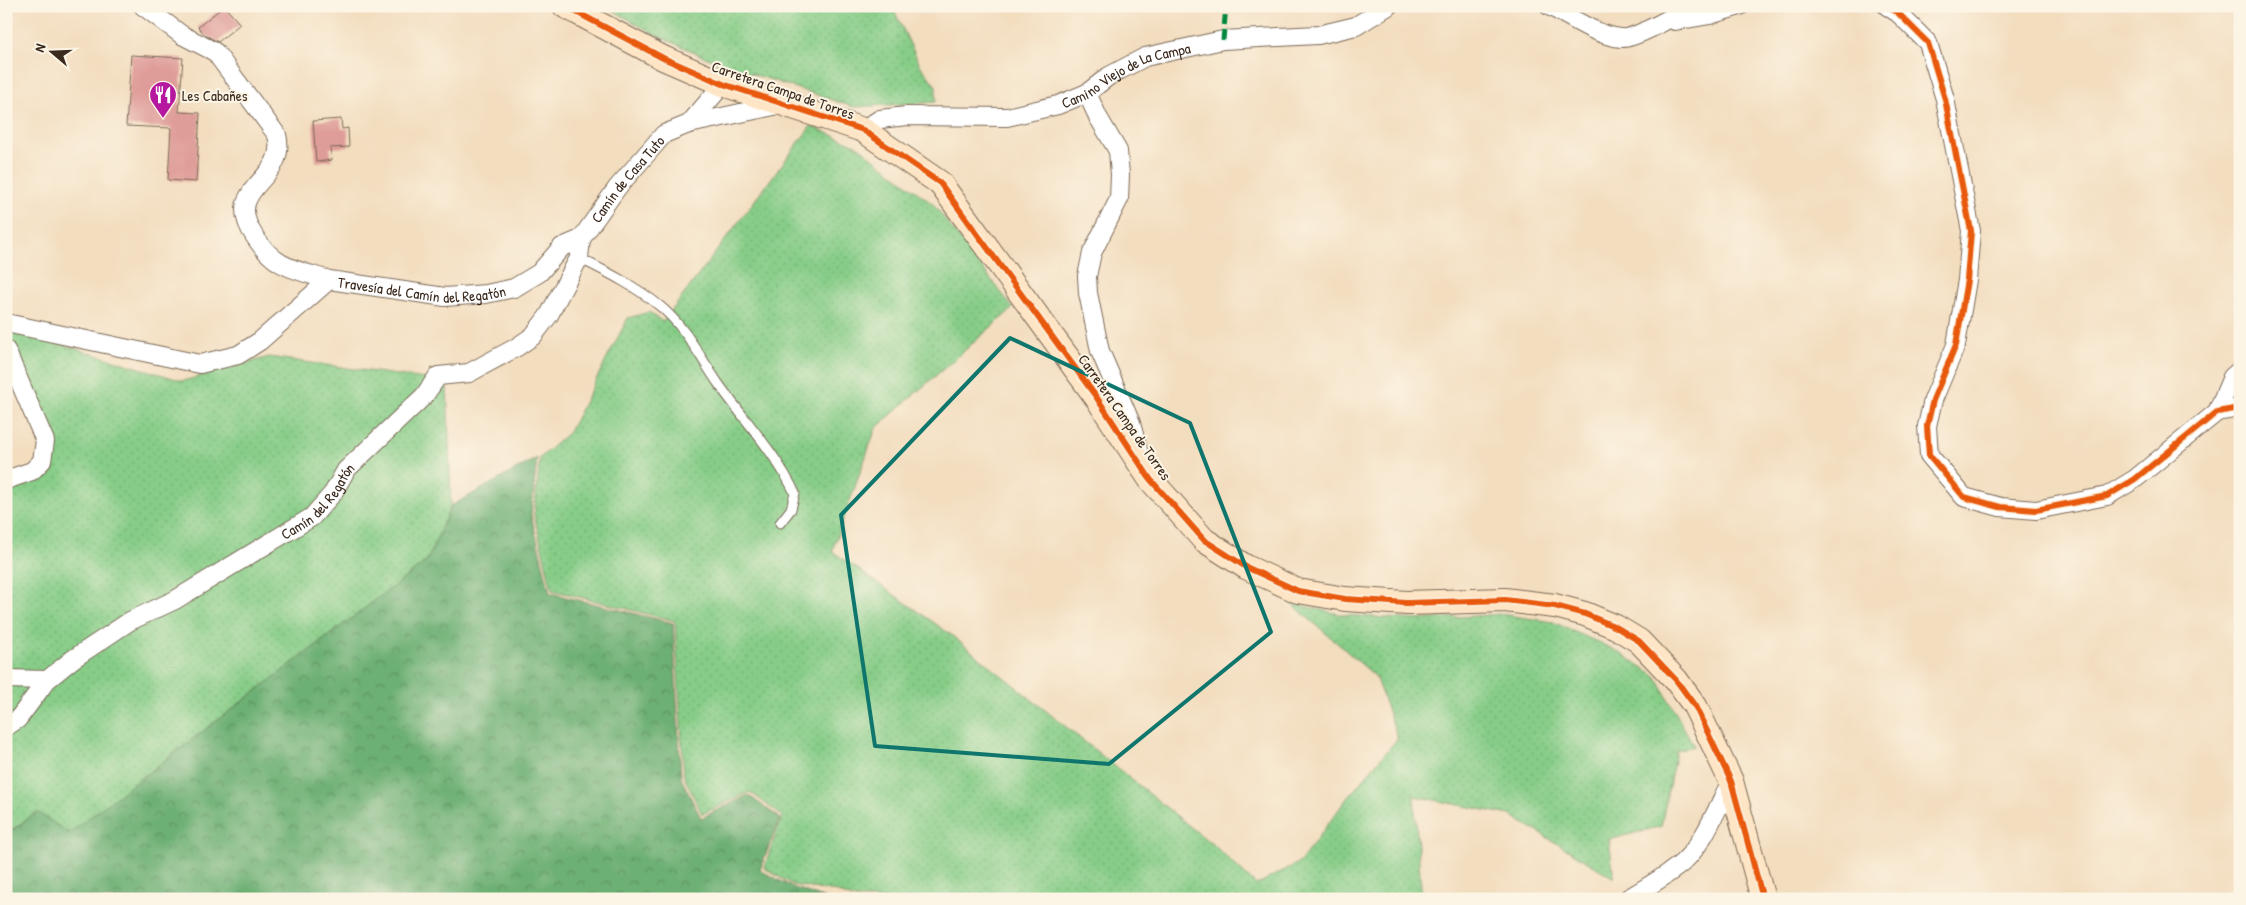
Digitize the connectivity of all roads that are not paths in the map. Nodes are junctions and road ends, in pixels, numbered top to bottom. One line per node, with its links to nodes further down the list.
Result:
1 (143, 6): 16 (street)
2 (565, 6): 9 (street, Carretera Campa de Torres)
3 (1388, 6): 10 (street, Camino Viejo de La Campa)
4 (1550, 6): 8 (street)
5 (1692, 6): 8 (street)
6 (1740, 6): 8 (street)
7 (1887, 6): 21 (street)
8 (1659, 24)
9 (723, 84): 11 (street, Carretera Campa de Torres); 12 (street, Camín de Casa Tuto)
10 (1087, 93): 13 (street, Camino Viejo de La Campa); 22 (street)
11 (783, 104): 12 (street); 13 (street, Carretera Campa de Torres)
12 (689, 124): 14 (street, Camín de Casa Tuto)
13 (863, 130): 22 (street, Carretera Campa de Torres)
14 (581, 239): 15 (street, Camín del Regatón); 16 (street, Travesía del Camín del Regatón)
15 (579, 258): 24 (lane); 26 (street, Camín del Regatón)
16 (329, 280): 17 (street, Travesía del Camín del Regatón)
17 (6, 323)
18 (6, 350): 23 (street)
19 (2240, 370): 21 (street)
20 (2240, 408): 21 (street)
21 (2217, 412)
22 (1142, 467): 28 (street, Carretera Campa de Torres)
23 (6, 480)
24 (780, 523)
25 (6, 679): 26 (street)
26 (47, 680): 27 (street, Camín del Regatón)
27 (6, 727)
28 (1731, 781): 29 (street); 30 (street, Carretera Campa de Torres)
29 (1627, 899)
30 (1763, 899)

